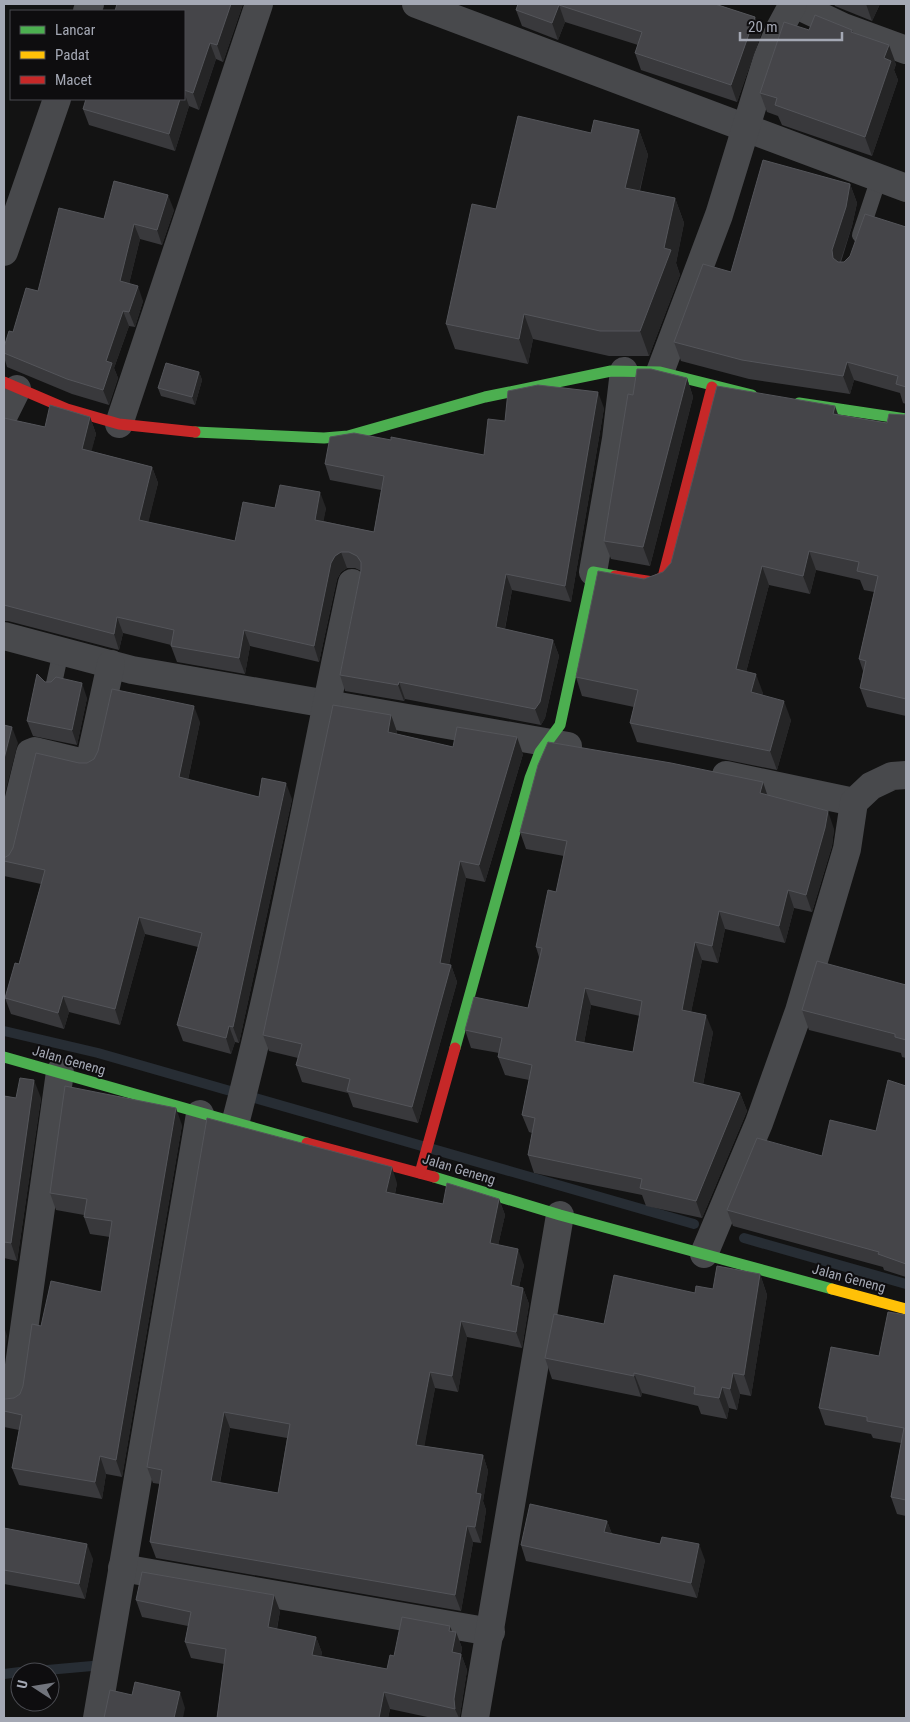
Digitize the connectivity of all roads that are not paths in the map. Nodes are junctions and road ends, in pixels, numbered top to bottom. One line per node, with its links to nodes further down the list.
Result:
1 (259, 4): 19 (street)
2 (416, 4): 6 (street)
3 (794, 4): 4 (street); 6 (street)
4 (906, 50)
5 (57, 100): 9 (street)
6 (747, 128): 7 (street); 12 (street)
7 (879, 178): 8 (street); 10 (lane)
8 (906, 188)
9 (4, 252)
10 (854, 252)
11 (624, 371): 12 (street); 19 (street); 20 (street)
12 (660, 372): 14 (street)
13 (11, 386): 17 (street); 19 (street)
14 (712, 386): 15 (street); 20 (street)
15 (765, 398)
16 (784, 401): 18 (street)
17 (4, 415)
18 (906, 419)
19 (119, 424)
20 (594, 572): 27 (street)
21 (352, 583): 26 (street)
22 (4, 636): 23 (street)
23 (61, 651): 24 (street); 25 (lane)
24 (111, 664): 26 (street); 32 (street)
25 (53, 688)
26 (326, 702): 27 (street); 35 (street)
27 (548, 743): 28 (street); 37 (street)
28 (595, 751)
29 (699, 769): 31 (street)
30 (906, 775): 31 (street)
31 (854, 802): 39 (street)
32 (4, 860)
33 (4, 1057): 34 (street, Jalan Geneng)
34 (60, 1072): 36 (street, Jalan Geneng); 41 (street)
35 (240, 1102): 36 (street, Jalan Geneng); 37 (street, Jalan Geneng)
36 (200, 1114): 42 (street)
37 (420, 1172): 38 (street, Jalan Geneng)
38 (560, 1215): 39 (street, Jalan Geneng); 43 (street)
39 (704, 1254): 40 (street, Jalan Geneng)
40 (906, 1309)
41 (14, 1401)
42 (122, 1568): 43 (street); 44 (street)
43 (491, 1632): 45 (street)
44 (96, 1718)
45 (475, 1718)

